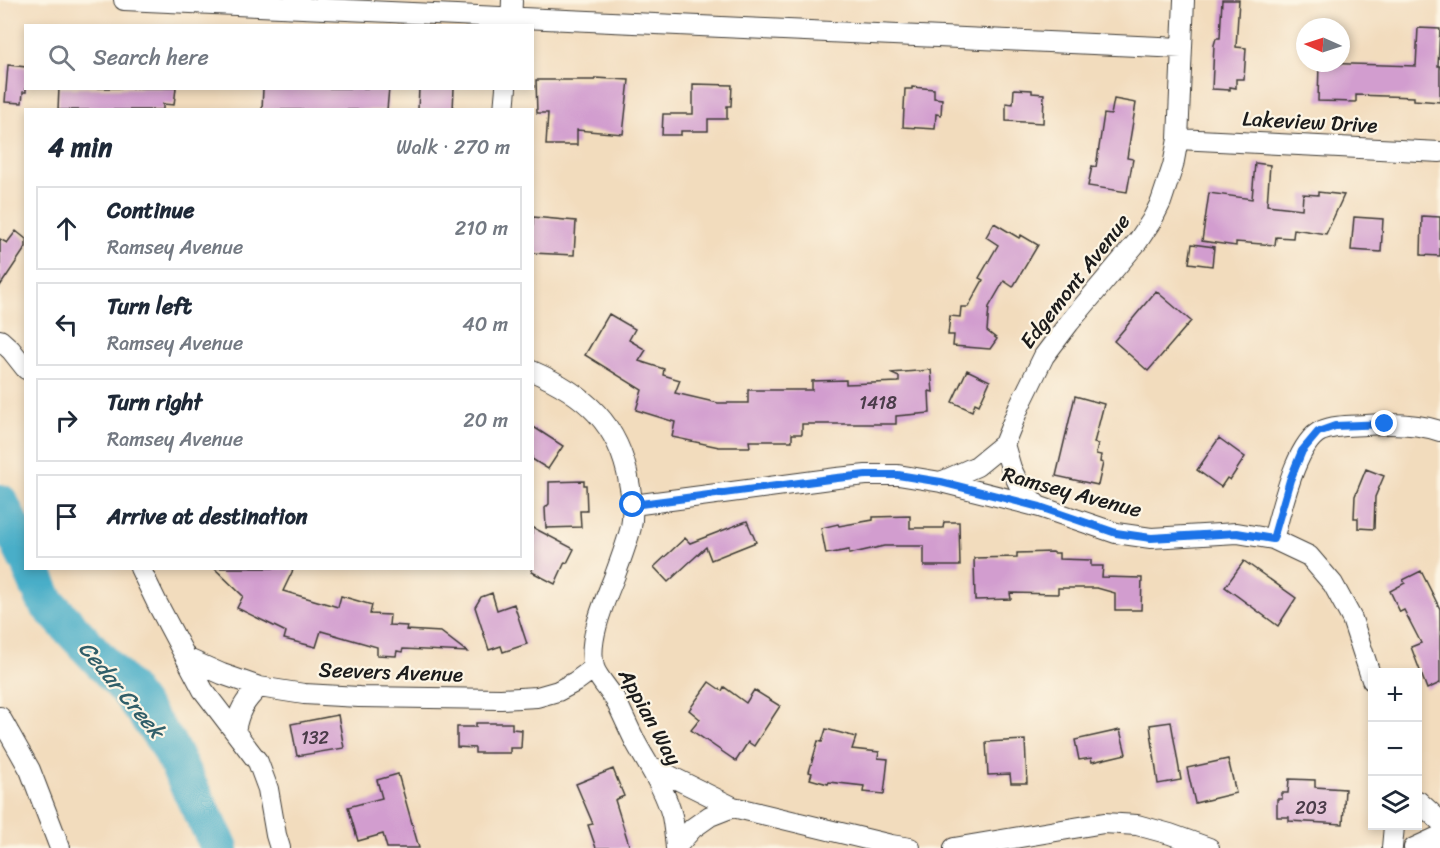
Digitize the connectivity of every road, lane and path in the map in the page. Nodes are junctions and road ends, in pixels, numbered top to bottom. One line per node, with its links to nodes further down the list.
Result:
1 (124, 0): 3 (street)
2 (1184, 0): 4 (street, Edgemont Avenue)
3 (511, 15): 4 (street)
4 (1182, 48): 7 (street, Edgemont Avenue)
5 (506, 90): 6 (street)
6 (504, 108)
7 (1178, 139): 8 (street, Lakeview Drive); 13 (street, Edgemont Avenue)
8 (1440, 152)
9 (0, 340): 10 (street)
10 (24, 366)
11 (534, 372): 16 (street, Appian Way)
12 (1440, 430): 18 (street)
13 (1004, 444): 14 (street, Edgemont Avenue); 17 (street)
14 (977, 466): 15 (street, Ramsey Avenue)
15 (941, 482): 16 (street, Ramsey Avenue); 17 (street, Ramsey Avenue)
16 (633, 505): 21 (street, Appian Way)
17 (1040, 507): 18 (street, Ramsey Avenue)
18 (1273, 539): 22 (street, Ramsey Avenue)
19 (141, 570): 20 (street)
20 (186, 658): 23 (street, Seevers Avenue); 25 (street)
21 (594, 668): 23 (street, Seevers Avenue); 26 (street, Appian Way)
22 (1368, 668)
23 (259, 687): 25 (street)
24 (0, 717): 34 (street)
25 (235, 731): 32 (street)
26 (650, 766): 28 (street); 33 (street, Appian Way)
27 (1422, 806): 29 (street)
28 (733, 807): 33 (street); 35 (street)
29 (1440, 821)
30 (1394, 830): 38 (street)
31 (1440, 836): 39 (street)
32 (278, 841)
33 (676, 847)
34 (60, 848)
35 (910, 848)
36 (954, 848): 37 (street)
37 (1209, 848)
38 (1392, 848)
39 (1414, 848)

